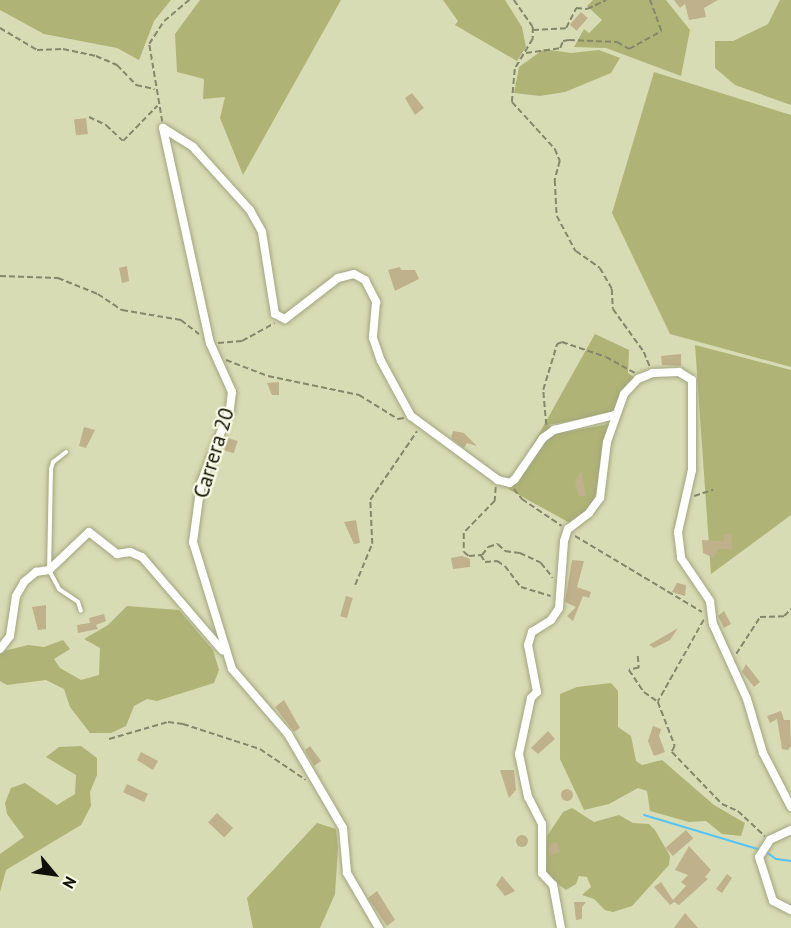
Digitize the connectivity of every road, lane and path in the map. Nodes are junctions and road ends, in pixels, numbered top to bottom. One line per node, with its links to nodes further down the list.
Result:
1 (189, 0): 9 (path)
2 (514, 0): 7 (path)
3 (606, 0): 5 (path)
4 (650, 0): 8 (path)
5 (595, 2): 7 (path)
6 (0, 28): 9 (path)
7 (533, 30): 8 (path)
8 (525, 53): 17 (path)
9 (155, 89): 10 (path)
10 (158, 105): 11 (path); 12 (path)
11 (89, 117)
12 (163, 128): 14 (street); 15 (street, Carrera 20)
13 (0, 276): 15 (path)
14 (279, 318): 15 (path); 20 (street)
15 (210, 343): 16 (street, Carrera 20)
16 (213, 355): 20 (path); 37 (street, Carrera 20)
17 (653, 373): 18 (street); 27 (street)
18 (639, 378): 19 (street); 22 (path)
19 (615, 415): 22 (street); 28 (street)
20 (411, 416): 21 (street)
21 (422, 424): 24 (street); 31 (path)
22 (548, 434): 25 (street)
23 (66, 452): 30 (lane)
24 (498, 480): 25 (street); 29 (path)
25 (510, 483): 28 (path)
26 (713, 490): 27 (path)
27 (688, 494): 35 (street)
28 (568, 529): 32 (street); 35 (path)
29 (481, 555): 32 (path); 32 (path)
30 (49, 570): 34 (lane); 36 (street); 37 (street)
31 (355, 585)
32 (559, 594): 48 (street)
33 (791, 609): 39 (path)
34 (81, 611)
35 (709, 611): 39 (street); 40 (path)
36 (0, 649)
37 (225, 653): 42 (street, Carrera 20)
38 (638, 656): 40 (path)
39 (729, 660): 43 (street)
40 (658, 702): 45 (path)
41 (109, 739): 42 (path)
42 (319, 788): 47 (street, Carrera 20)
43 (791, 807)
44 (791, 830): 45 (street)
45 (770, 840): 46 (street)
46 (791, 910)
47 (379, 928)
48 (561, 928)

